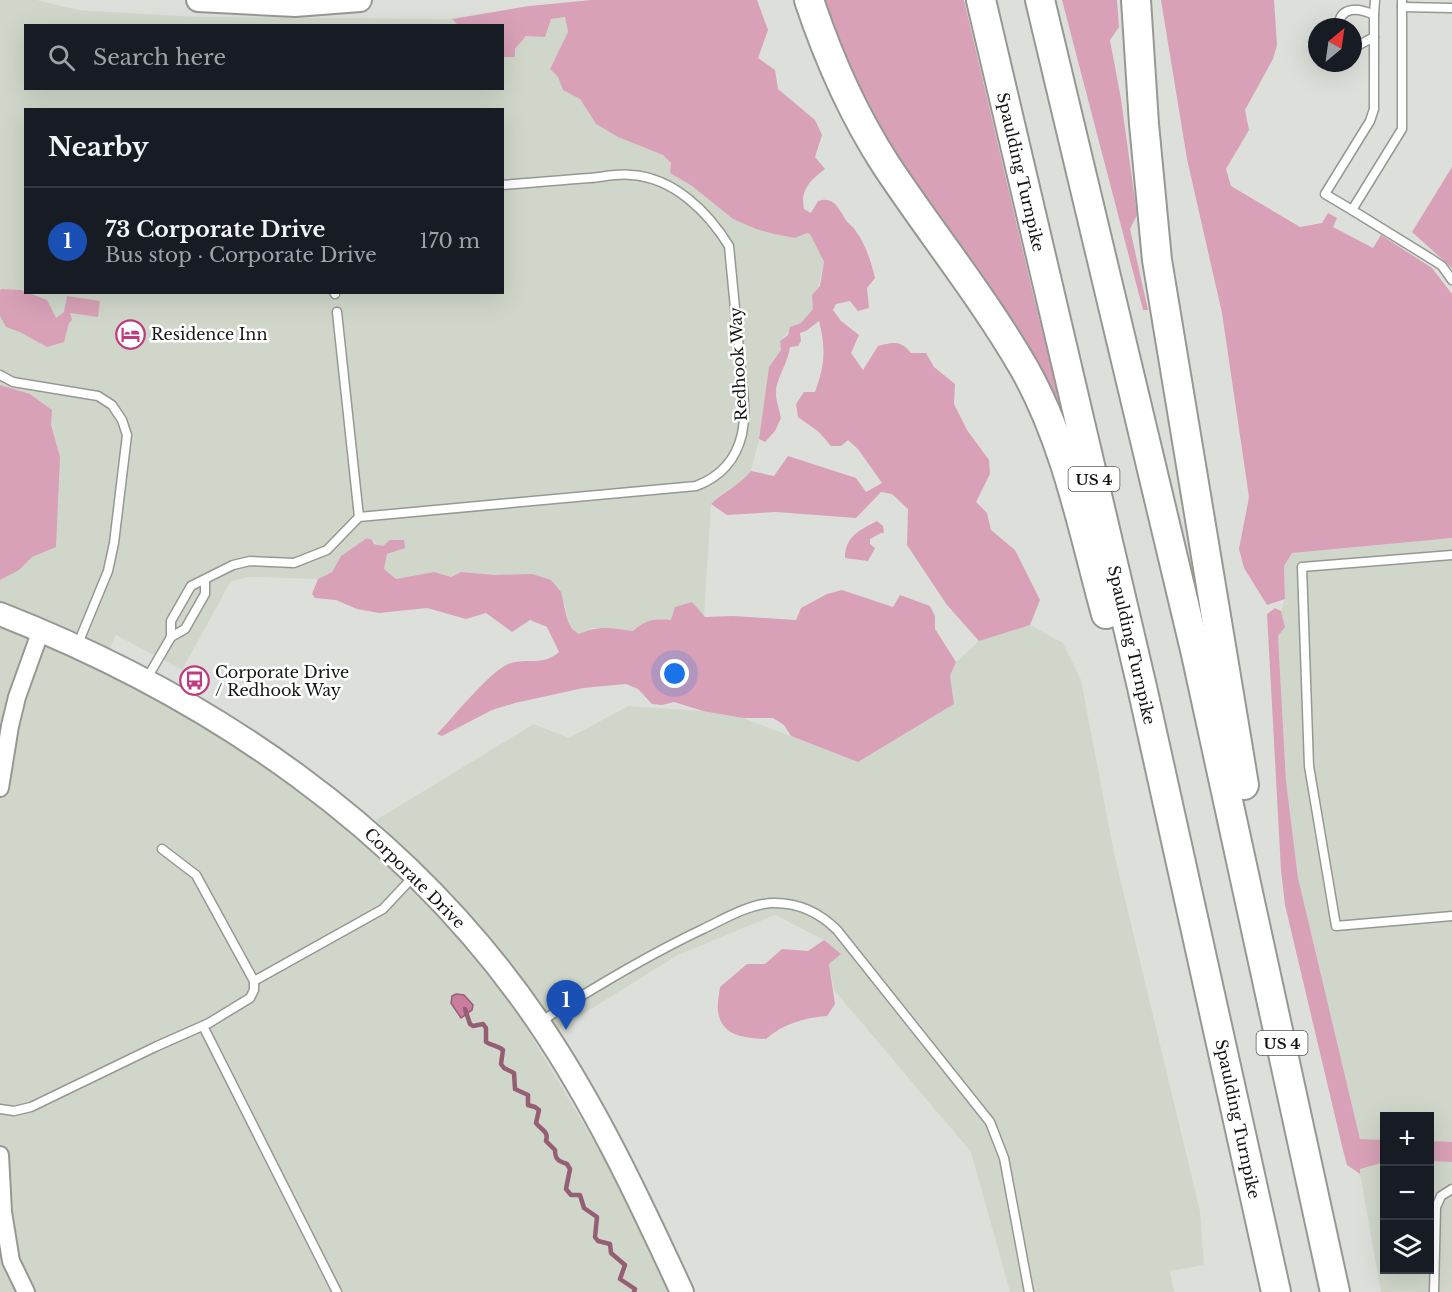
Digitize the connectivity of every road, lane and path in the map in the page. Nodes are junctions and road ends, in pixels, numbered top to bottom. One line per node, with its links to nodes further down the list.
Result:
1 (198, 0): 2 (street)
2 (360, 0)
3 (809, 0): 32 (highway)
4 (981, 0): 32 (highway, Spaulding Turnpike / US 4)
5 (1040, 0): 29 (highway, US 4)
6 (1136, 0): 29 (highway)
7 (1375, 0): 10 (lane)
8 (1402, 3): 9 (lane); 15 (lane)
9 (1452, 8)
10 (1374, 15): 11 (lane); 12 (lane)
11 (1340, 18)
12 (1374, 37): 13 (lane); 15 (lane)
13 (1362, 43)
14 (504, 185): 19 (lane, Redhook Way)
15 (1352, 210): 16 (lane)
16 (1452, 280)
17 (337, 312): 19 (lane)
18 (0, 375): 25 (lane)
19 (359, 517): 21 (lane)
20 (1452, 555): 31 (lane)
21 (206, 580): 24 (lane); 24 (lane)
22 (0, 614): 23 (street, Corporate Drive)
23 (41, 630): 25 (street, Corporate Drive); 27 (street)
24 (171, 637): 26 (lane)
25 (76, 646): 26 (street, Corporate Drive)
26 (146, 680): 30 (street, Corporate Drive)
27 (0, 788)
28 (162, 849): 33 (lane)
29 (1245, 871): 39 (highway, US 4)
30 (416, 874): 33 (lane); 34 (street, Corporate Drive)
31 (1452, 916)
32 (1203, 960): 44 (highway, Spaulding Turnpike / US 4)
33 (254, 981): 35 (lane)
34 (539, 1022): 42 (street, Corporate Drive); 43 (lane)
35 (203, 1026): 36 (lane); 41 (lane)
36 (0, 1108)
37 (0, 1155): 40 (street)
38 (1452, 1189): 47 (lane)
39 (1319, 1215): 45 (highway, US 4); 46 (highway)
40 (26, 1292)
41 (337, 1292)
42 (682, 1292)
43 (1029, 1292)
44 (1276, 1292)
45 (1335, 1292)
46 (1342, 1292)
47 (1434, 1292)

